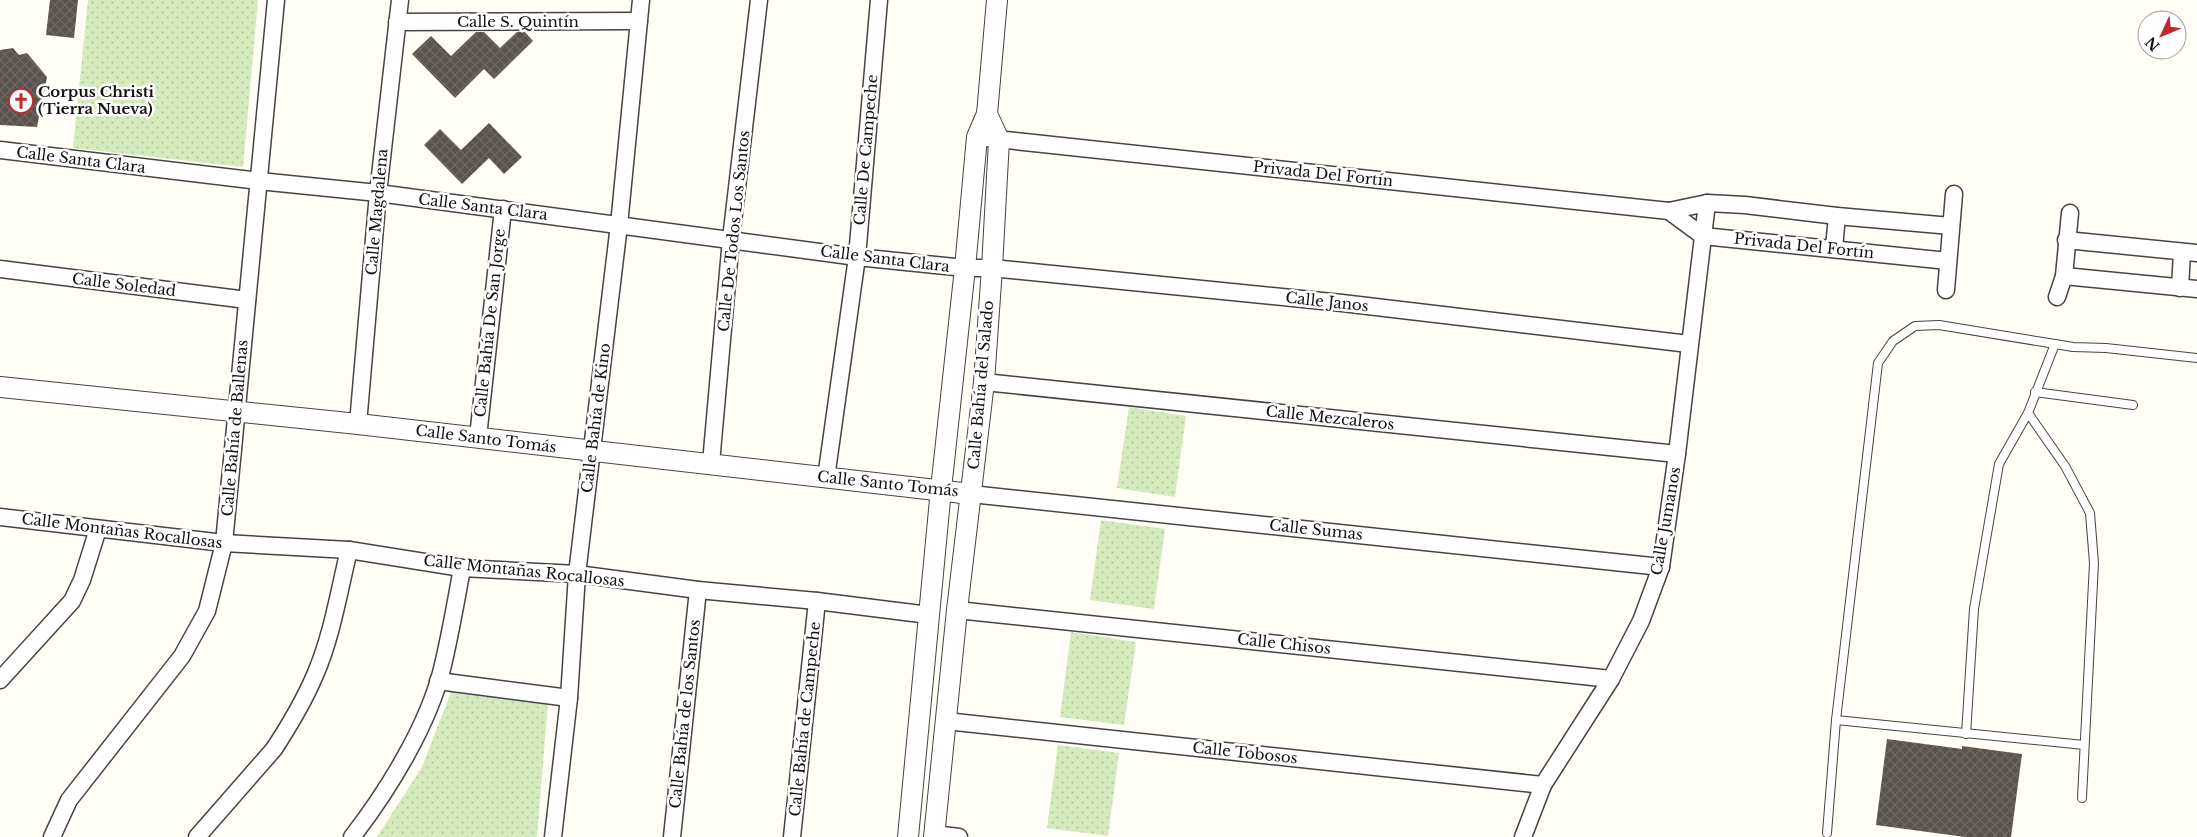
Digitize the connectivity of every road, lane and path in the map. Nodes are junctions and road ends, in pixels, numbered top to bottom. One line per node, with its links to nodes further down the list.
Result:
1 (276, 0): 13 (street, Calle Bahía de Ballenas)
2 (400, 0): 8 (street, Calle Magdalena)
3 (641, 0): 7 (street, Calle Bahía de Kino)
4 (760, 0): 24 (street, Calle De Todos Los Santos)
5 (879, 0): 28 (street, Calle De Campeche)
6 (997, 0): 9 (street, Calle Bahía del Salado)
7 (639, 21): 8 (street, Calle S. Quintín); 21 (street, Calle Bahía de Kino)
8 (397, 22): 14 (street, Calle Magdalena)
9 (986, 114): 10 (street, Calle Bahía del Salado); 11 (street, Calle Bahía del Salado)
10 (977, 137): 11 (street, Privada Del Fortín); 30 (street, Calle Bahía del Salado)
11 (999, 140): 18 (street, Privada Del Fortín); 31 (street, Calle Bahía del Salado)
12 (0, 150): 13 (street, Calle Santa Clara)
13 (259, 181): 14 (street, Calle Santa Clara); 38 (street, Calle Bahía de Ballenas)
14 (378, 193): 17 (street, Calle Santa Clara); 48 (street, Calle Magdalena)
15 (1954, 194): 22 (street)
16 (1707, 203): 18 (street, Privada Del Fortín); 20 (street, Privada Del Fortín); 23 (street, Calle Jumanos)
17 (502, 209): 21 (street, Calle Santa Clara); 49 (street, Calle Bahía De San Jorge)
18 (1669, 211): 23 (street)
19 (2070, 213): 25 (street)
20 (1837, 216): 22 (street, Privada Del Fortín); 26 (street)
21 (619, 224): 24 (street, Calle Santa Clara); 50 (street, Calle Bahía de Kino)
22 (1951, 226): 29 (street)
23 (1703, 236): 26 (street, Privada Del Fortín); 39 (street, Calle Jumanos)
24 (731, 239): 28 (street, Calle Santa Clara); 52 (street, Calle De Todos Los Santos)
25 (2066, 240): 27 (street); 33 (street)
26 (1834, 248): 29 (street, Privada Del Fortín)
27 (2189, 253): 34 (street)
28 (857, 257): 30 (street, Calle Santa Clara); 53 (street, Calle De Campeche)
29 (1948, 261): 35 (street)
30 (965, 268): 31 (street, Calle Janos); 54 (street, Calle Bahía del Salado)
31 (992, 268): 39 (street, Calle Janos); 42 (street, Calle Bahía del Salado)
32 (0, 269): 38 (street, Calle Soledad)
33 (2064, 276): 34 (street); 37 (street)
34 (2180, 288): 36 (street)
35 (1946, 290)
36 (2197, 290)
37 (2057, 297)
38 (247, 300): 46 (street, Calle Bahía de Ballenas)
39 (1689, 344): 51 (street, Calle Jumanos)
40 (2055, 344): 41 (lane); 44 (lane); 71 (lane)
41 (2197, 358)
42 (984, 382): 51 (street, Calle Mezcaleros); 55 (street, Calle Bahía del Salado)
43 (0, 387): 46 (street, Calle Santo Tomás)
44 (2035, 392): 45 (lane); 47 (lane)
45 (2133, 405)
46 (236, 412): 48 (street, Calle Santo Tomás); 58 (street, Calle Bahía de Ballenas)
47 (2028, 413): 73 (lane); 74 (lane)
48 (358, 424): 49 (street, Calle Santo Tomás)
49 (478, 437): 50 (street, Calle Santo Tomás)
50 (592, 452): 52 (street, Calle Santo Tomás); 62 (street, Calle Bahía de Kino)
51 (1677, 454): 60 (street, Calle Jumanos)
52 (711, 463): 53 (street, Calle Santo Tomás)
53 (826, 478): 54 (street, Calle Santo Tomás)
54 (941, 489): 55 (street, Calle Santo Tomás); 66 (street, Calle Bahía del Salado)
55 (971, 494): 60 (street, Calle Sumas); 65 (street, Calle Bahía del Salado)
56 (0, 517): 57 (street, Calle Montañas Rocallosas)
57 (98, 529): 58 (street, Calle Montañas Rocallosas); 68 (street)
58 (224, 543): 59 (street, Calle Montañas Rocallosas); 79 (street, Calle Bahía de Ballenas)
59 (349, 550): 61 (street, Calle Montañas Rocallosas); 80 (street)
60 (1661, 567): 67 (street, Calle Jumanos)
61 (462, 568): 62 (street, Calle Montañas Rocallosas); 69 (street)
62 (577, 574): 63 (street, Calle Montañas Rocallosas); 70 (street, Calle Bahía de Kino)
63 (698, 590): 64 (street, Calle Montañas Rocallosas); 83 (street, Calle Bahía de los Santos)
64 (818, 601): 66 (street, Calle Montañas Rocallosas); 84 (street, Calle Bahía de Campeche)
65 (957, 610): 67 (street, Calle Chisos); 72 (street, Calle Bahía del Salado)
66 (929, 615): 85 (street, Calle Bahía del Salado)
67 (1611, 679): 75 (street, Calle Jumanos)
68 (0, 680)
69 (438, 681): 70 (street); 81 (street)
70 (569, 698): 82 (street, Calle Bahía de Kino)
71 (1836, 720): 73 (lane); 77 (lane)
72 (946, 721): 75 (street, Calle Tobosos); 78 (street, Calle Bahía del Salado)
73 (1966, 734): 74 (lane)
74 (2084, 745): 76 (lane)
75 (1543, 785): 87 (street, Calle Jumanos)
76 (2082, 798)
77 (1827, 834)
78 (934, 836): 86 (street)
79 (52, 837)
80 (197, 837)
81 (352, 837)
82 (553, 837)
83 (672, 837)
84 (792, 837)
85 (908, 837)
86 (959, 837)
87 (1523, 837)

